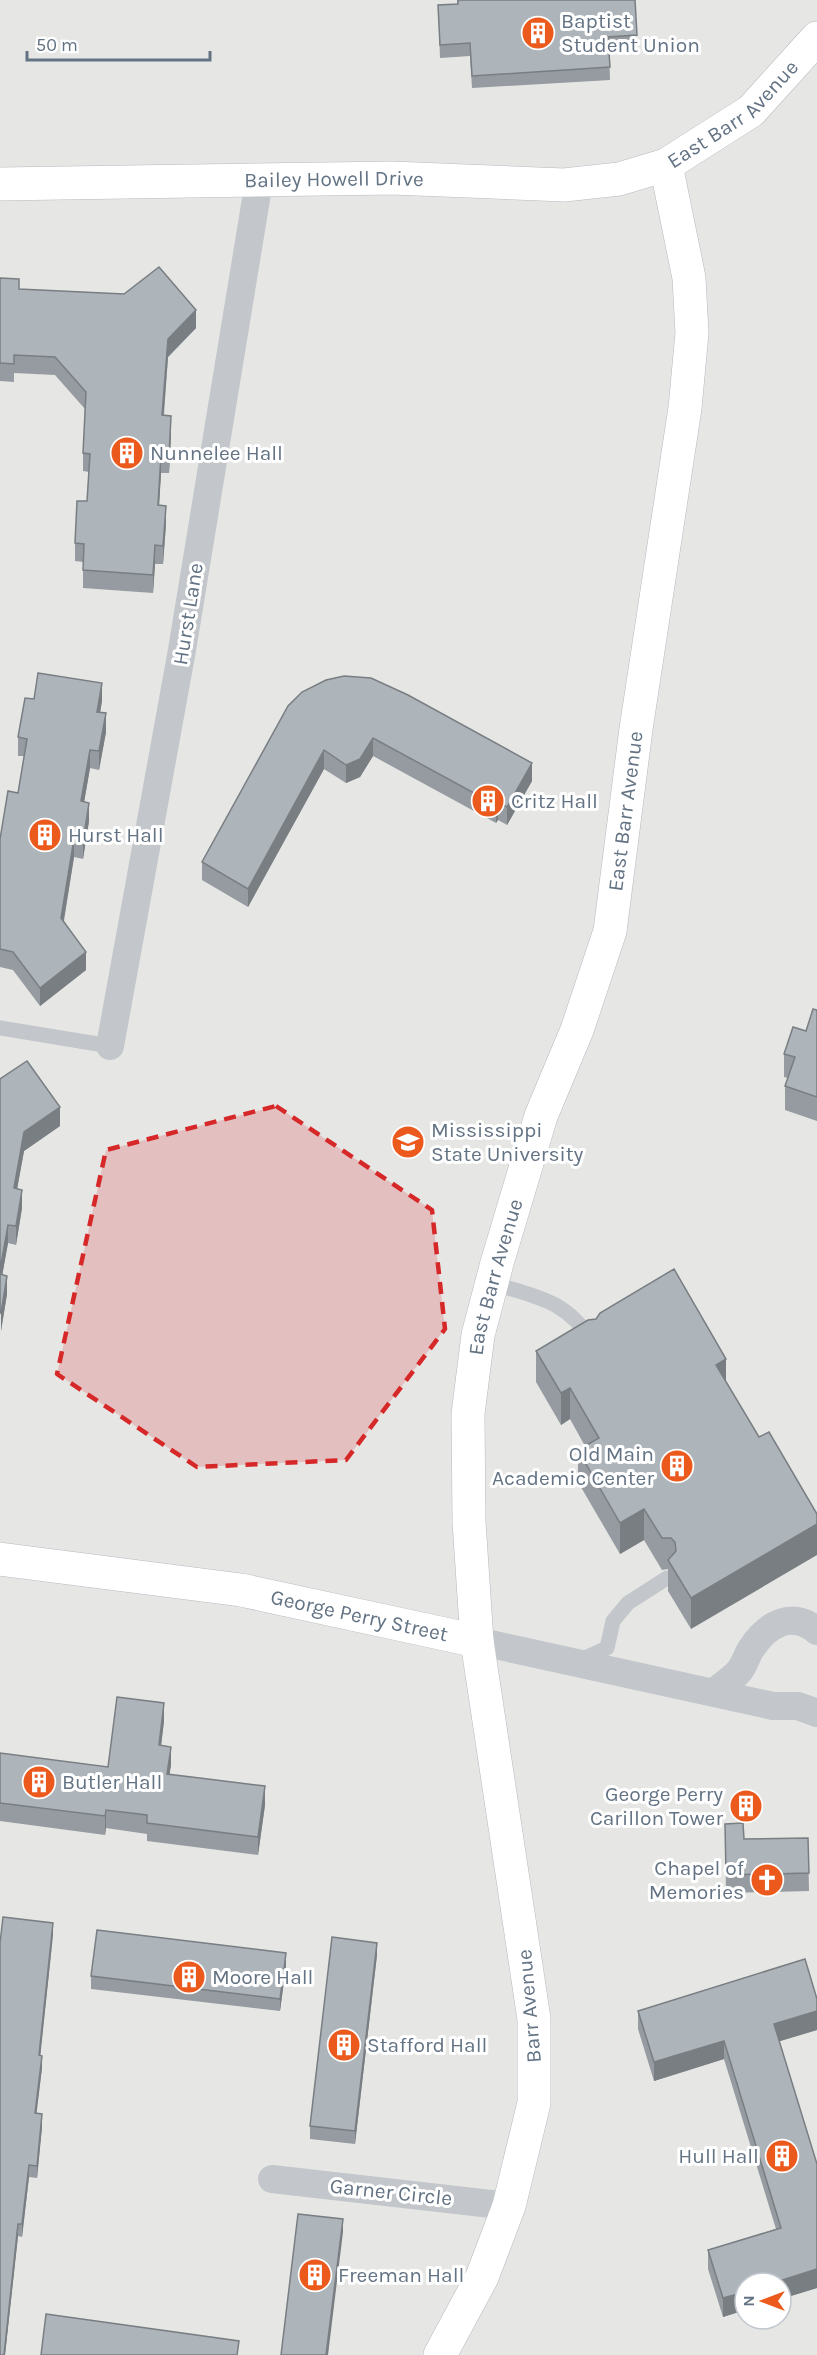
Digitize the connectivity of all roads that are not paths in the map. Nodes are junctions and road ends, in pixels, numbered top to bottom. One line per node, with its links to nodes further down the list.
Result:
1 (817, 38): 2 (street, East Barr Avenue)
2 (666, 165): 3 (street, Bailey Howell Drive); 7 (street, East Barr Avenue)
3 (259, 181): 4 (street, Bailey Howell Drive); 6 (street, Hurst Lane)
4 (0, 184)
5 (0, 1028): 6 (lane)
6 (110, 1046)
7 (491, 1283): 8 (lane); 12 (street, East Barr Avenue)
8 (591, 1342)
9 (0, 1559): 12 (street, George Perry Street)
10 (667, 1578): 13 (lane)
11 (817, 1631): 14 (street)
12 (477, 1641): 13 (street, George Perry Street); 17 (street, Barr Avenue)
13 (573, 1663): 14 (street, George Perry Street)
14 (715, 1691): 15 (street, George Perry Street)
15 (811, 1703)
16 (272, 2179): 17 (street, Garner Circle)
17 (509, 2206): 18 (street, Barr Avenue)
18 (440, 2355)

